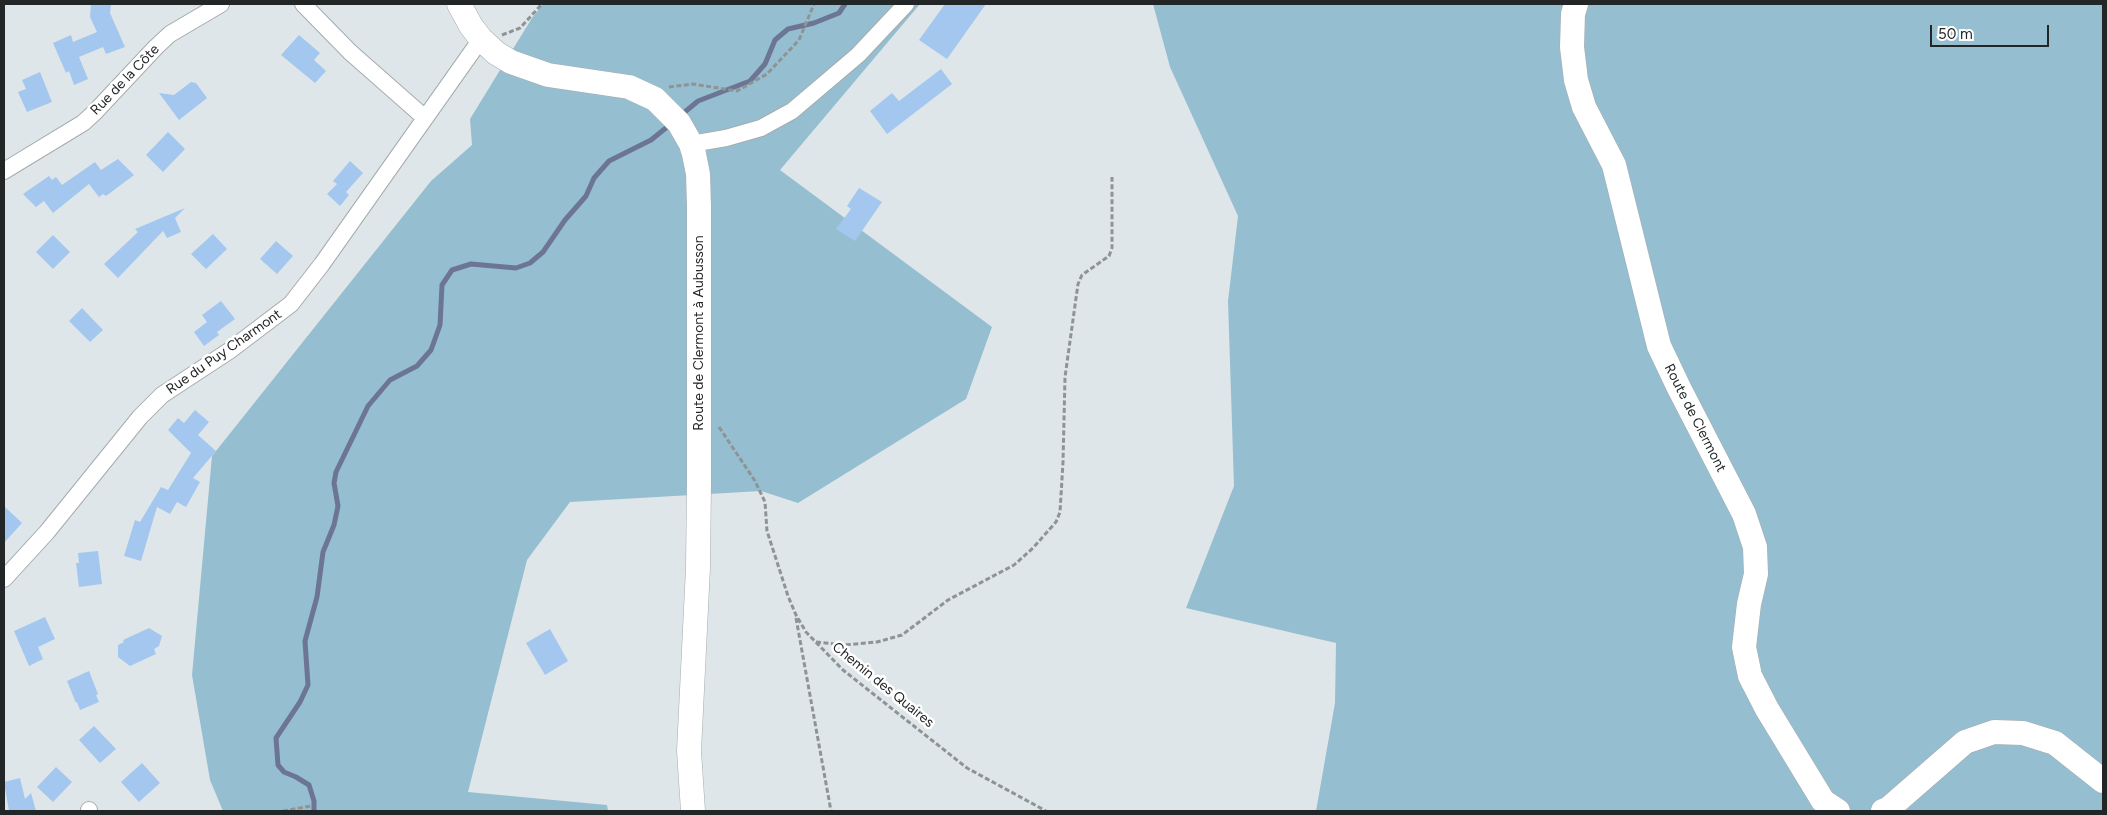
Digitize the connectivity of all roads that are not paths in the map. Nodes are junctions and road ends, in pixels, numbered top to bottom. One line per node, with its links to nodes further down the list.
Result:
1 (221, 4): 9 (street, Rue de la Côte)
2 (303, 4): 7 (street)
3 (459, 4): 6 (street, Route de Clermont à Aubusson)
4 (906, 4): 8 (street)
5 (1576, 4): 13 (street, Route de Clermont)
6 (481, 39): 7 (street, Rue du Puy Charmont); 8 (street, Route de Clermont à Aubusson)
7 (425, 118): 10 (street, Rue du Puy Charmont)
8 (691, 144): 12 (street, Route de Clermont à Aubusson)
9 (4, 171)
10 (4, 579)
11 (2103, 781): 14 (street)
12 (693, 811)
13 (1838, 811)
14 (1883, 811)

